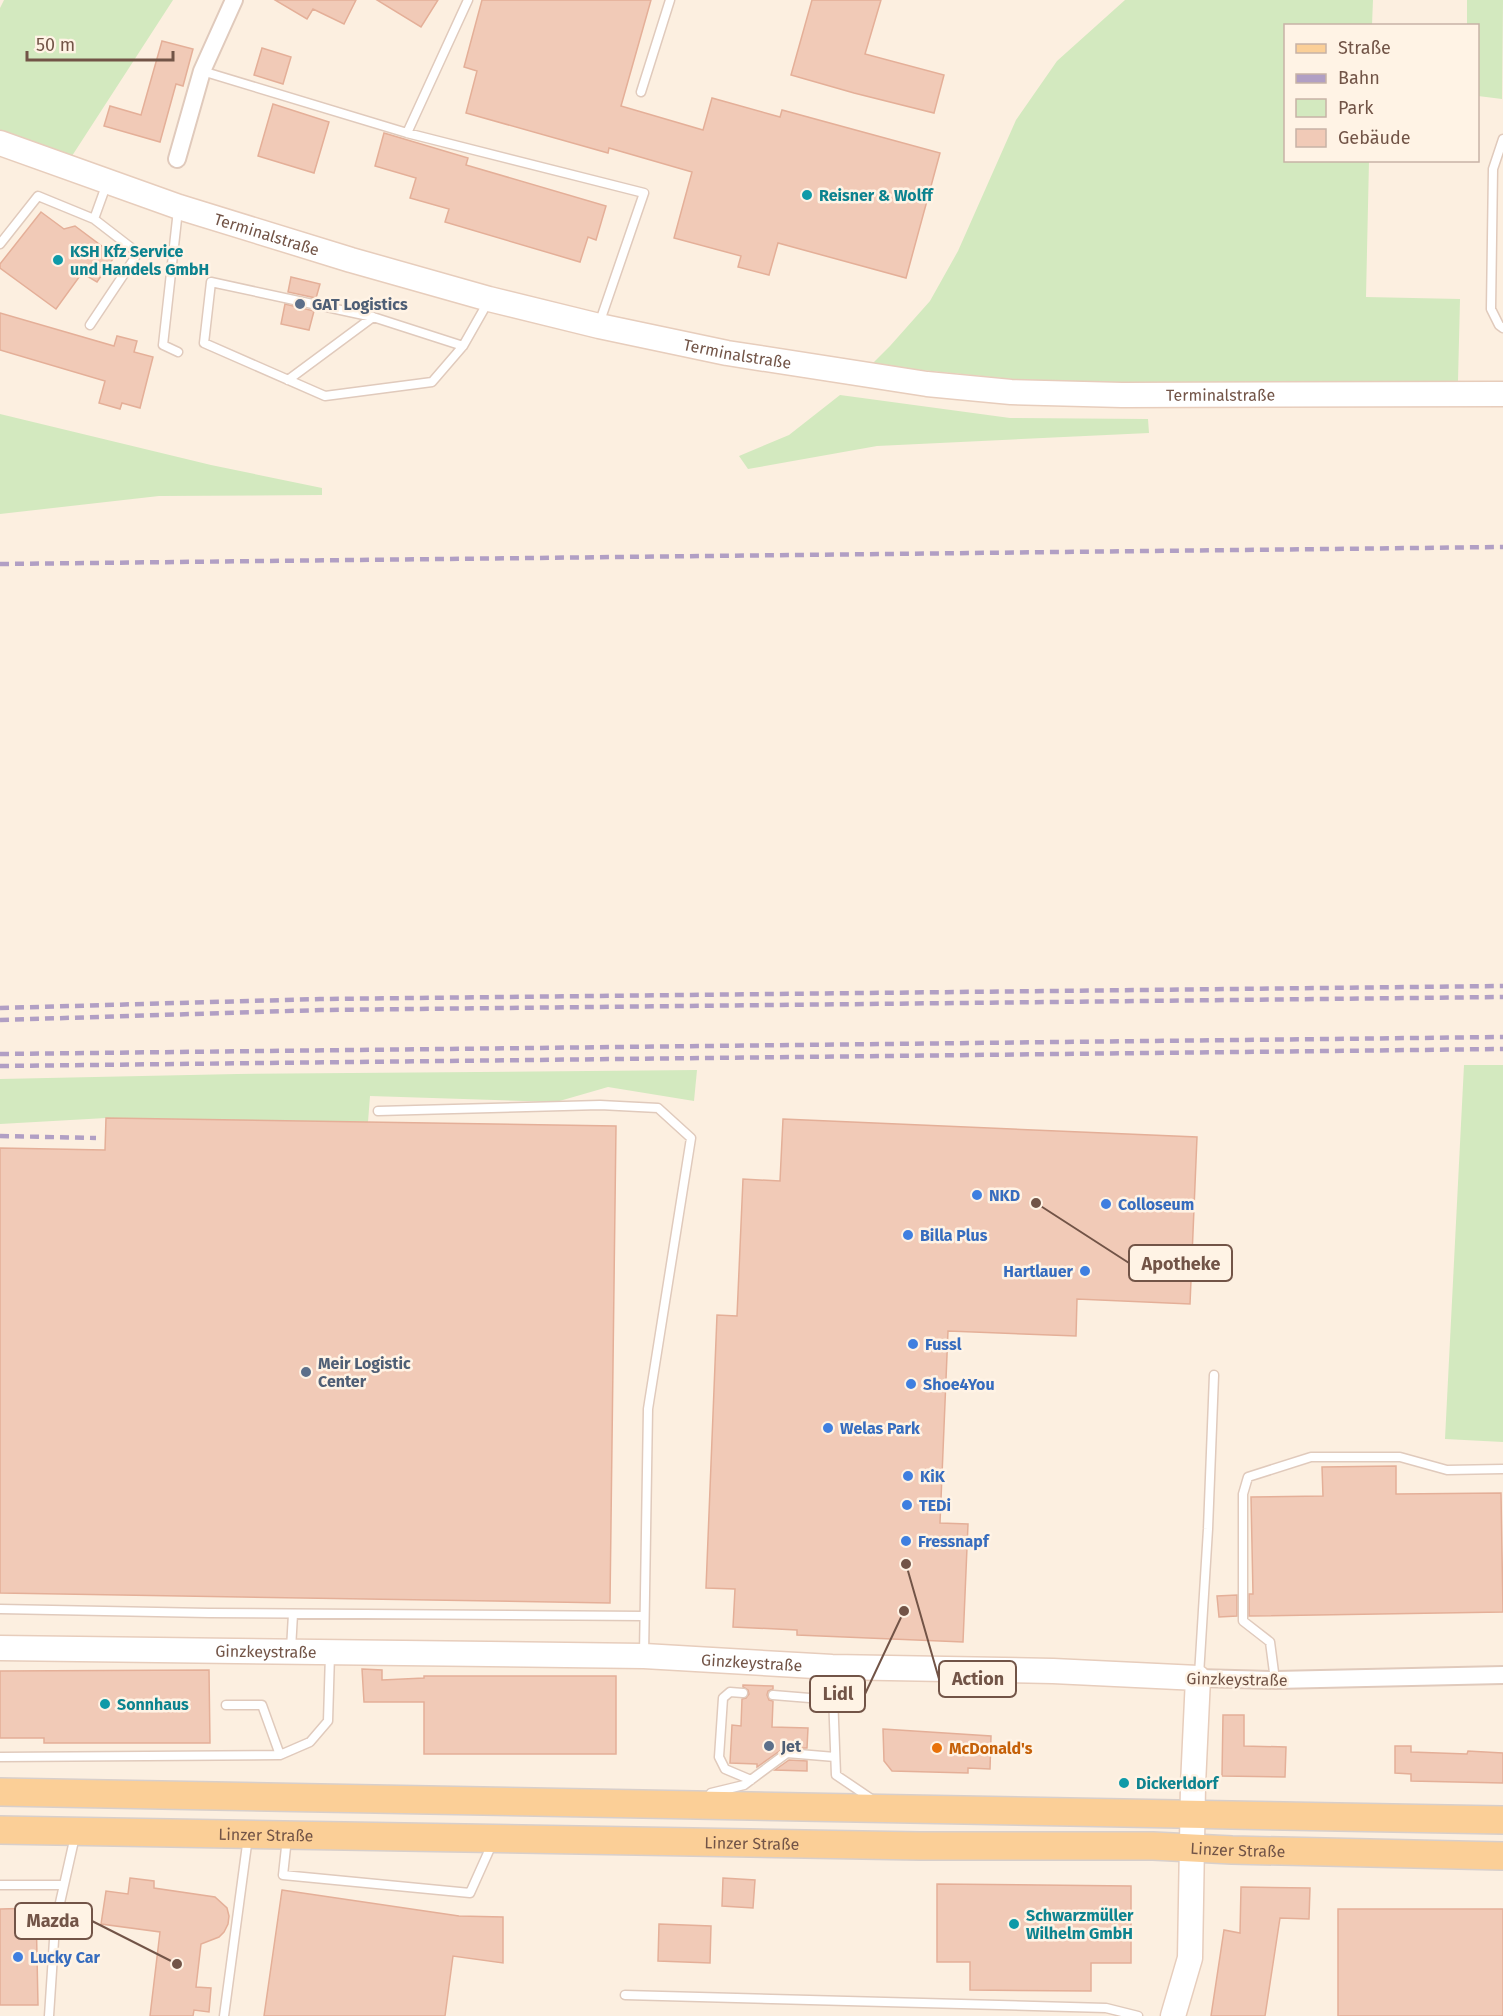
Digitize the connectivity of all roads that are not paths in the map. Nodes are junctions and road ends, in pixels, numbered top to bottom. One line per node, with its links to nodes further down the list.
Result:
1 (234, 0): 4 (street)
2 (468, 0): 6 (lane)
3 (670, 0): 5 (lane)
4 (202, 71): 6 (lane); 9 (street)
5 (641, 92)
6 (407, 133): 17 (lane)
7 (1503, 140): 18 (lane)
8 (0, 143): 10 (street, Terminalstraße)
9 (177, 159)
10 (107, 182): 11 (street, Terminalstraße); 12 (lane)
11 (179, 207): 14 (street, Terminalstraße); 20 (lane)
12 (94, 219): 13 (lane); 16 (lane)
13 (0, 244)
14 (489, 299): 17 (street, Terminalstraße); 19 (lane)
15 (373, 317): 19 (lane); 21 (lane); 21 (lane)
16 (90, 325)
17 (599, 326): 22 (street, Terminalstraße)
18 (1503, 328)
19 (463, 346): 21 (lane)
20 (178, 352)
21 (288, 380)
22 (1503, 394)
23 (378, 1111): 28 (lane)
24 (1214, 1376): 35 (lane)
25 (1503, 1469): 36 (lane)
26 (0, 1609): 27 (lane)
27 (293, 1614): 28 (lane); 30 (lane)
28 (644, 1616): 32 (lane)
29 (0, 1648): 30 (street, Ginzkeystraße)
30 (291, 1651): 31 (street, Ginzkeystraße)
31 (330, 1651): 32 (street, Ginzkeystraße); 41 (lane)
32 (644, 1656): 33 (street, Ginzkeystraße)
33 (832, 1666): 35 (street, Ginzkeystraße); 39 (lane)
34 (1503, 1675): 36 (street, Ginzkeystraße)
35 (1198, 1678): 36 (street, Ginzkeystraße); 48 (street)
36 (1275, 1680)
37 (743, 1693): 44 (lane)
38 (773, 1695): 39 (lane)
39 (834, 1700): 43 (lane)
40 (226, 1705): 41 (lane)
41 (280, 1755): 42 (lane)
42 (0, 1757)
43 (835, 1757): 44 (lane); 47 (lane)
44 (751, 1780): 46 (lane)
45 (0, 1792): 46 (main road, Linzer Straße)
46 (700, 1806): 47 (main road, Linzer Straße)
47 (886, 1809): 48 (main road, Linzer Straße)
48 (1193, 1813): 49 (main road, Linzer Straße); 55 (street)
49 (1503, 1820)
50 (0, 1830): 51 (main road, Linzer Straße)
51 (76, 1831): 52 (main road, Linzer Straße); 58 (lane)
52 (249, 1834): 53 (main road, Linzer Straße); 62 (lane)
53 (287, 1835): 54 (main road, Linzer Straße); 54 (lane)
54 (494, 1838): 55 (main road, Linzer Straße)
55 (1193, 1848): 56 (main road, Linzer Straße); 64 (street)
56 (1503, 1856)
57 (0, 1885): 58 (lane)
58 (63, 1885): 61 (lane)
59 (625, 1995): 60 (lane)
60 (1126, 2014): 63 (lane)
61 (49, 2016)
62 (224, 2016)
63 (1138, 2016)
64 (1173, 2016)

